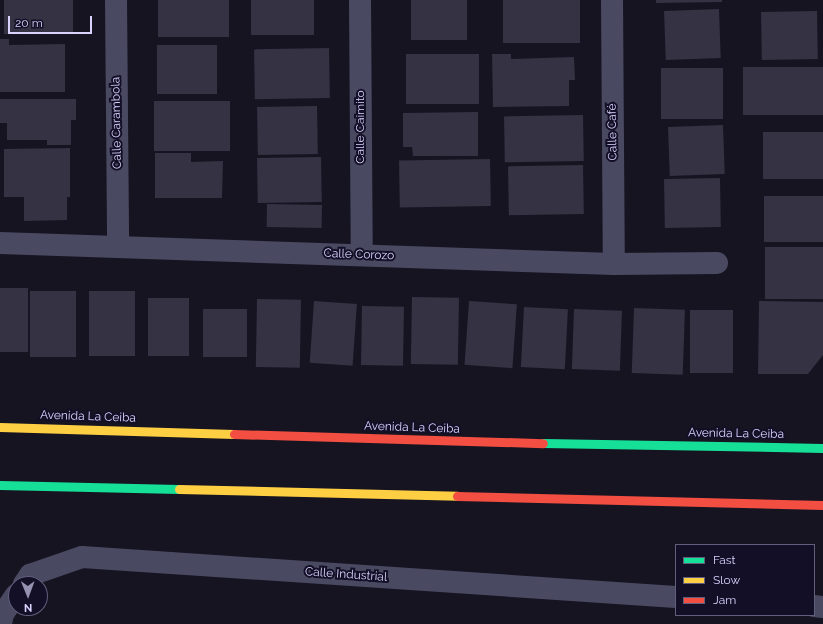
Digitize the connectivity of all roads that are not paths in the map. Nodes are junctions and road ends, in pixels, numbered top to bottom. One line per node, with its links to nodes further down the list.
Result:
1 (116, 0): 5 (street, Calle Carambola)
2 (360, 0): 6 (street, Calle Caimito)
3 (612, 0): 8 (street, Calle Café)
4 (0, 243): 5 (street, Calle Corozo)
5 (118, 246): 6 (street, Calle Corozo)
6 (362, 255): 8 (street, Calle Corozo)
7 (717, 263): 8 (street, Calle Corozo)
8 (614, 264)
9 (0, 427): 10 (highway, Avenida La Ceiba)
10 (823, 448)
11 (0, 485): 12 (highway)
12 (823, 505)
13 (29, 576): 14 (street, Calle Industrial)
14 (675, 597)
15 (8, 607): 16 (street)
16 (1, 624)

